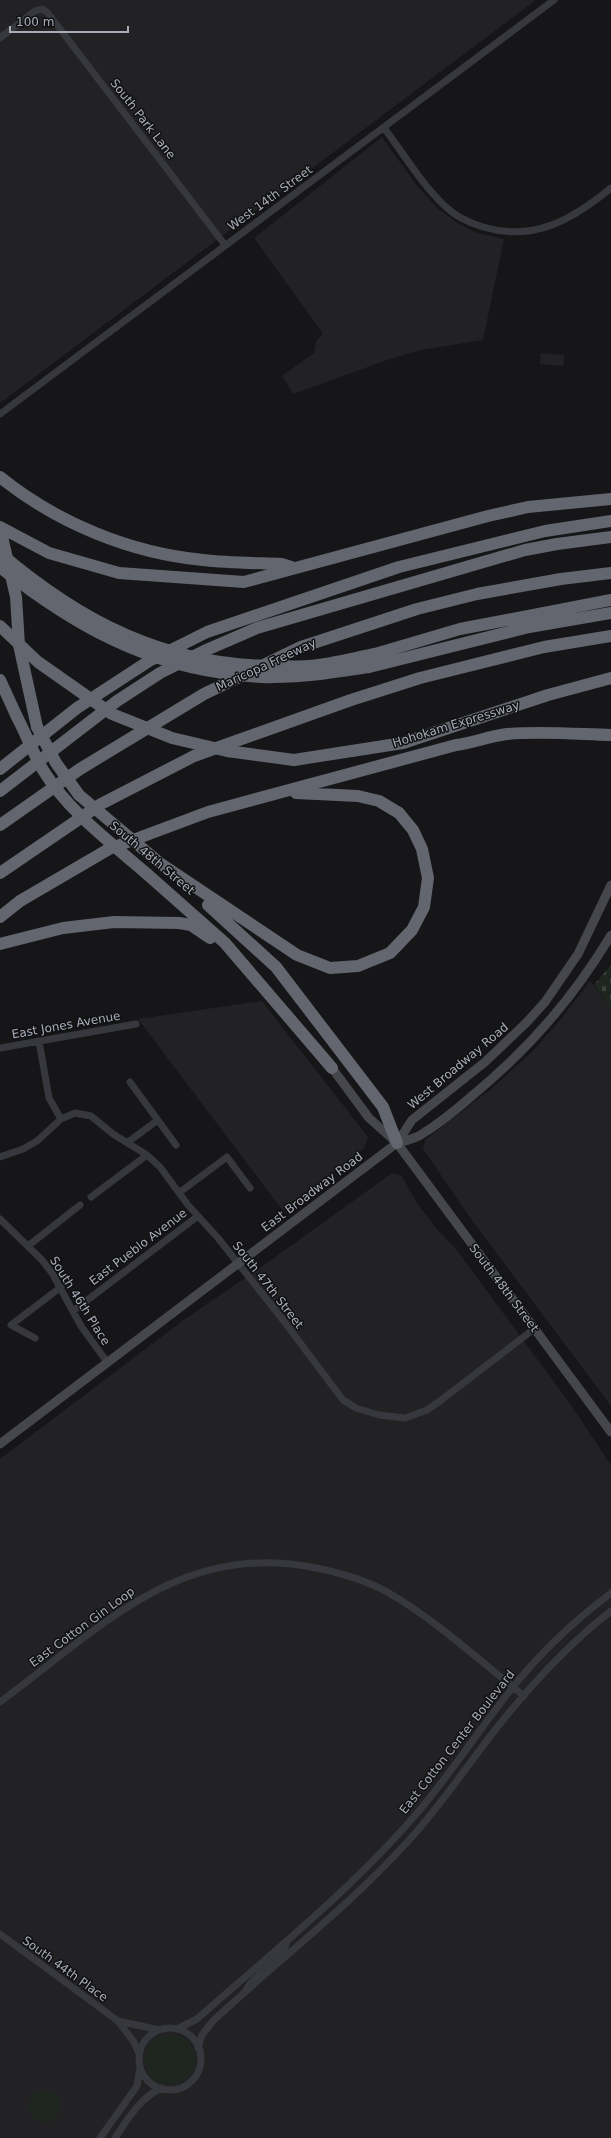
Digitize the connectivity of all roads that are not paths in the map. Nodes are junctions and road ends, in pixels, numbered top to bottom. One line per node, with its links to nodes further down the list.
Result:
1 (554, 0): 3 (street, West 14th Street)
2 (0, 38): 5 (street, South Park Lane)
3 (384, 128): 4 (street); 5 (street, West 14th Street)
4 (611, 188)
5 (225, 244): 6 (street, West 14th Street)
6 (0, 414)
7 (0, 477): 14 (highway)
8 (611, 499): 14 (highway)
9 (611, 521): 25 (highway)
10 (0, 528): 14 (highway); 29 (highway, South 48th Street, bridge)
11 (611, 537): 26 (highway)
12 (0, 553): 16 (highway, bridge)
13 (0, 566): 17 (highway, bridge)
14 (295, 568)
15 (611, 573): 28 (highway, Maricopa Freeway)
16 (611, 600)
17 (611, 613)
18 (0, 626): 20 (highway, Hohokam Expressway, bridge)
19 (611, 636): 30 (highway)
20 (611, 678)
21 (0, 680): 34 (highway, South 48th Street, bridge)
22 (596, 734): 23 (highway); 24 (highway); 27 (highway)
23 (611, 735)
24 (611, 739)
25 (0, 769)
26 (0, 792)
27 (282, 793): 29 (highway); 32 (highway)
28 (0, 825)
29 (161, 864): 44 (highway, South 48th Street)
30 (0, 873)
31 (611, 885): 44 (main road, West Broadway Road)
32 (0, 917)
33 (611, 935): 44 (main road, East Broadway Road)
34 (226, 943): 35 (highway); 39 (highway, South 48th Street)
35 (0, 944)
36 (136, 1024): 37 (street, East Jones Avenue)
37 (39, 1041): 38 (street, East Jones Avenue); 41 (street)
38 (0, 1048)
39 (332, 1068): 44 (main road, South 48th Street)
40 (130, 1082): 42 (street)
41 (61, 1119): 43 (street, South 47th Street); 47 (street)
42 (158, 1120): 43 (street); 45 (street)
43 (128, 1142): 46 (street, South 47th Street)
44 (397, 1143): 55 (main road, East Broadway Road); 58 (main road, South 48th Street)
45 (176, 1145)
46 (147, 1155): 49 (street, South 47th Street); 50 (street)
47 (0, 1157)
48 (250, 1188): 49 (street, East Pueblo Avenue)
49 (180, 1192): 52 (street, South 47th Street)
50 (91, 1197)
51 (80, 1205): 54 (street)
52 (198, 1216): 55 (street, South 47th Street); 57 (street, East Pueblo Avenue)
53 (0, 1219): 54 (street, South 46th Place)
54 (28, 1246): 56 (street, South 46th Place)
55 (237, 1264): 58 (street, South 47th Street); 60 (main road, East Broadway Road)
56 (61, 1287): 57 (street, South 46th Place); 59 (street)
57 (73, 1311): 60 (street, South 46th Place)
58 (534, 1329): 61 (main road, South 48th Street)
59 (35, 1338)
60 (107, 1362): 62 (main road, East Broadway Road)
61 (611, 1432)
62 (0, 1444)
63 (611, 1593): 65 (street, East Cotton Center Boulevard)
64 (611, 1611): 66 (street, East Cotton Center Boulevard)
65 (513, 1687): 66 (street, East Cotton Gin Loop); 67 (street, East Cotton Gin Loop); 69 (street, East Cotton Center Boulevard)
66 (524, 1696): 70 (street, East Cotton Center Boulevard)
67 (0, 1702)
68 (0, 1934): 71 (street, South 44th Place)
69 (287, 1941): 70 (street); 72 (street, East Cotton Center Boulevard)
70 (242, 1995): 74 (street, East Cotton Center Boulevard)
71 (118, 2021): 73 (street, South 44th Place); 75 (street, South 44th Place)
72 (177, 2029): 73 (street, East Cotton Center Boulevard); 74 (street)
73 (159, 2030): 75 (street)
74 (198, 2048): 77 (street, East Cotton Center Boulevard)
75 (139, 2054): 76 (street)
76 (140, 2067): 77 (street); 78 (street)
77 (161, 2088): 79 (street, East Cotton Center Boulevard)
78 (100, 2138)
79 (115, 2138)

